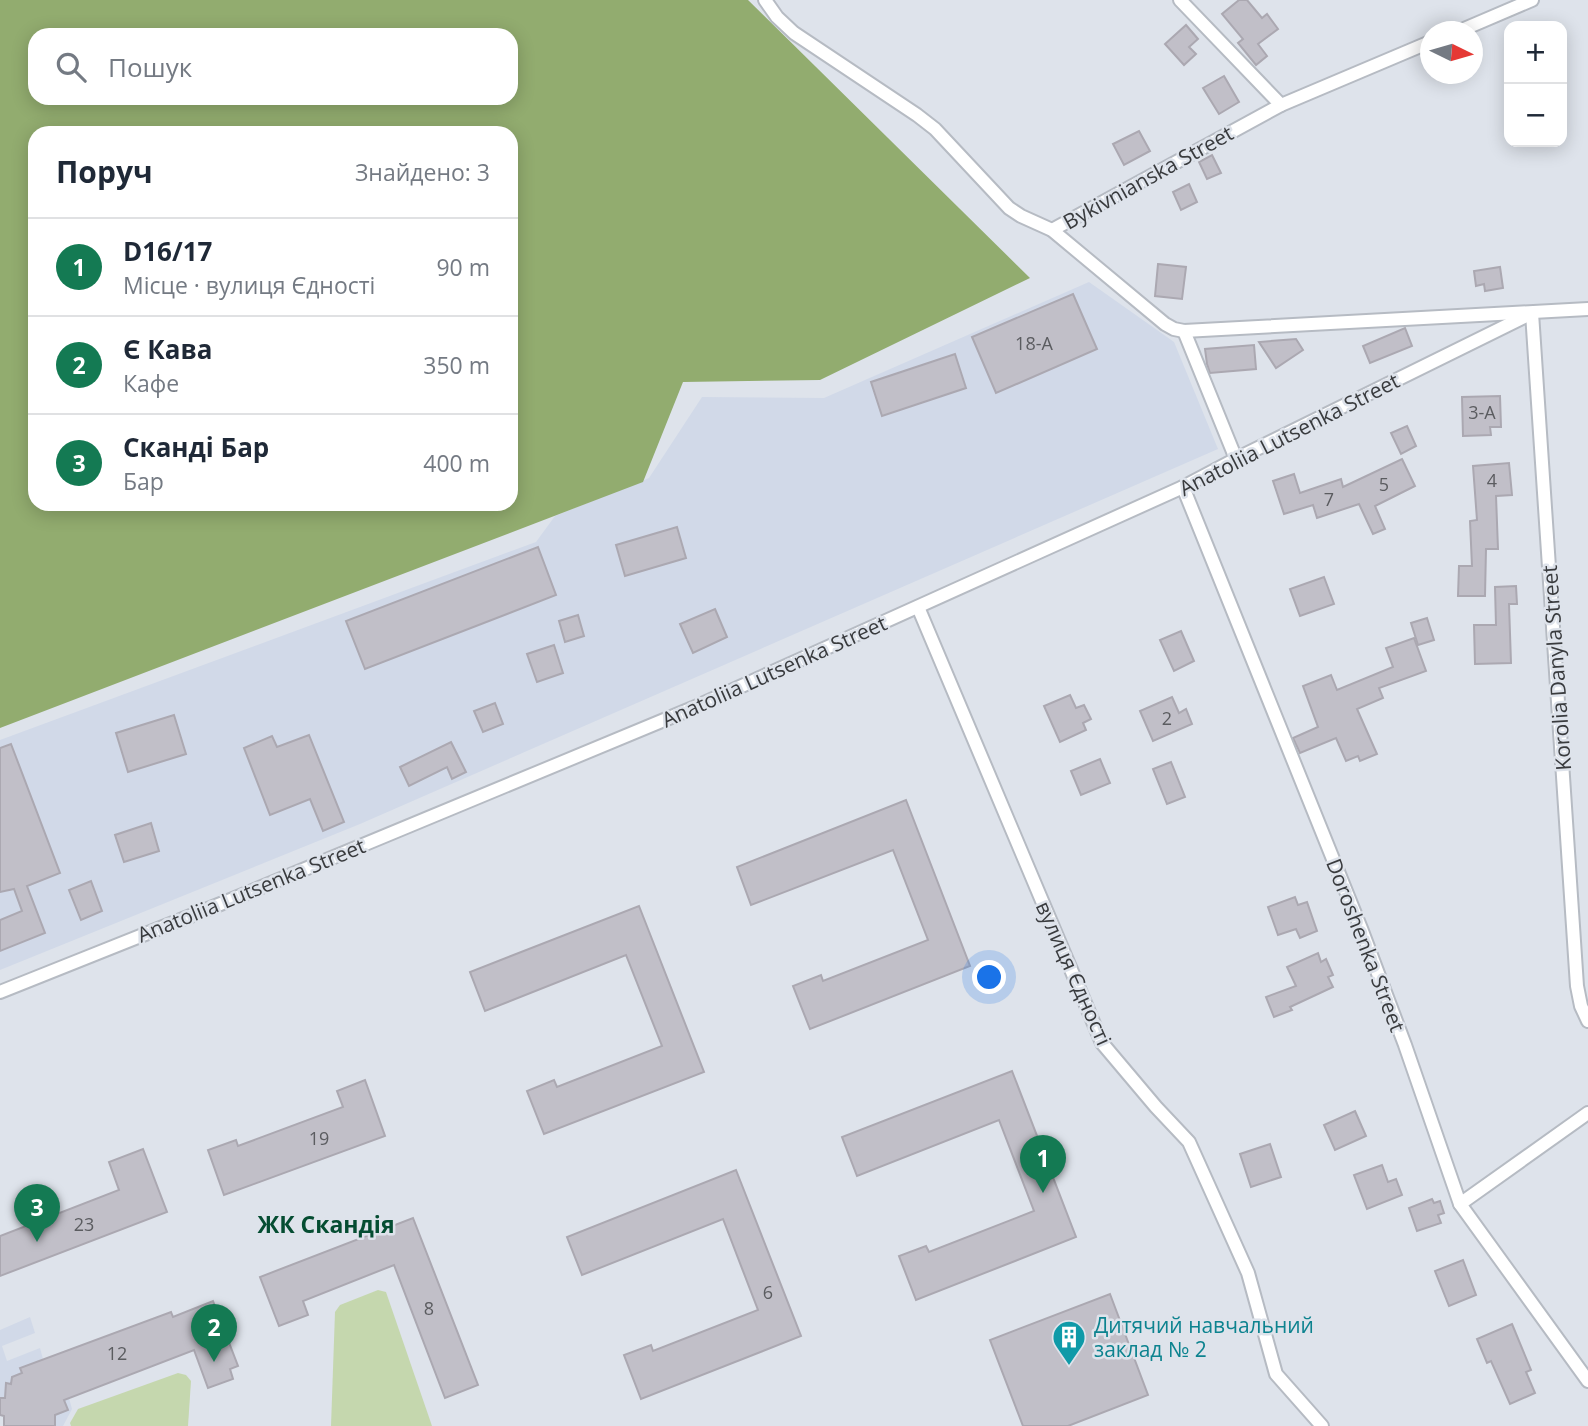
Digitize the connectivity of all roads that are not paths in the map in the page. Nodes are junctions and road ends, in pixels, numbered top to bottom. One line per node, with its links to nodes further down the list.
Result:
1 (765, 0): 7 (street, Bykivnianska Street)
2 (1180, 0): 6 (street)
3 (1532, 0): 4 (street)
4 (1483, 21)
5 (1420, 46): 6 (street, Bykivnianska Street)
6 (1281, 105): 7 (street, Bykivnianska Street)
7 (1052, 230): 10 (street)
8 (1588, 309): 9 (street, Anatoliia Lutsenka Street)
9 (1532, 313): 10 (street, Anatoliia Lutsenka Street); 11 (street, Anatoliia Lutsenka Street); 15 (street, Korolia Danyla Street)
10 (1184, 331): 11 (street)
11 (1237, 459): 12 (street, Anatoliia Lutsenka Street)
12 (1184, 487): 13 (street, Anatoliia Lutsenka Street); 17 (street, Doroshenka Street)
13 (918, 607): 14 (street, Anatoliia Lutsenka Street); 19 (street, вулиця Єдності)
14 (0, 992)
15 (1588, 1021)
16 (1588, 1113): 17 (street)
17 (1460, 1204): 18 (street, Doroshenka Street)
18 (1588, 1381)
19 (1322, 1426)

